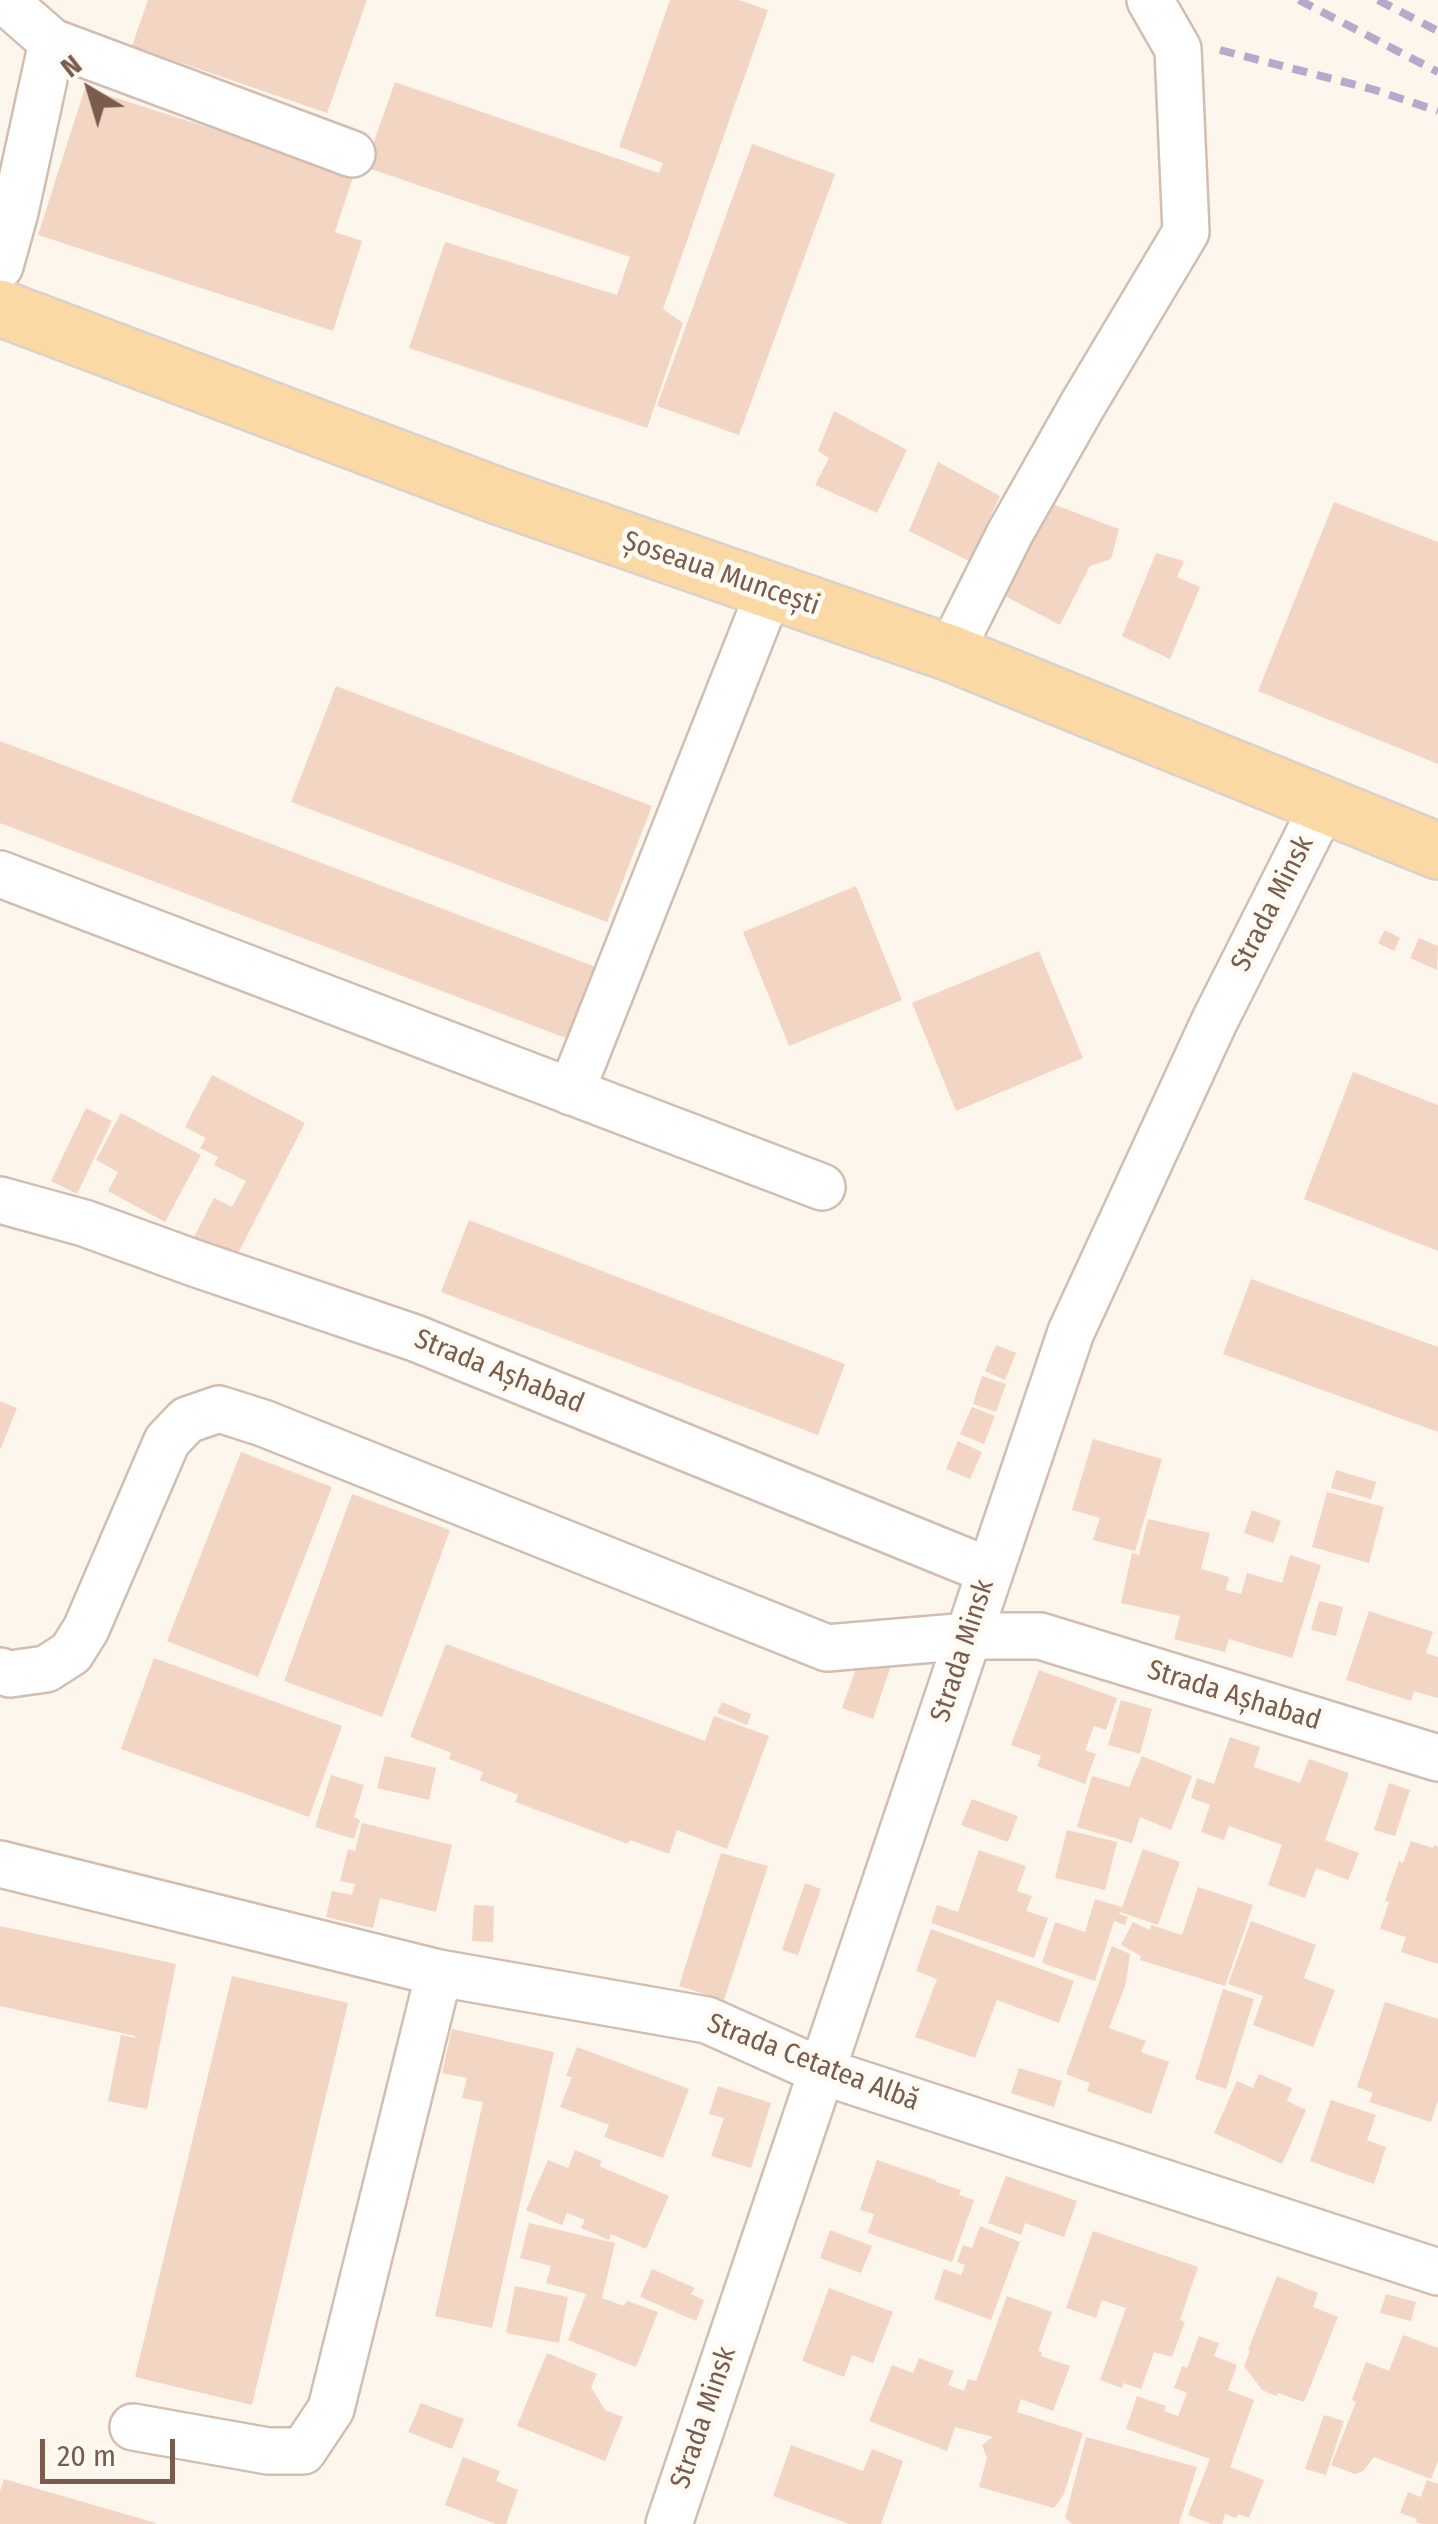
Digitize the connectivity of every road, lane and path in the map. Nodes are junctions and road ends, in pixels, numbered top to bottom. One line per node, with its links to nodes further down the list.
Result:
1 (4, 0): 3 (street)
2 (1150, 0): 8 (street)
3 (52, 42): 4 (street); 5 (street)
4 (352, 154)
5 (0, 266)
6 (0, 308): 7 (main road, Șoseaua Muncești)
7 (769, 592): 8 (main road, Șoseaua Muncești); 12 (street)
8 (950, 653): 9 (main road, Șoseaua Muncești)
9 (1324, 804): 10 (main road, Șoseaua Muncești); 15 (street, Strada Minsk)
10 (1438, 851)
11 (0, 874): 12 (street)
12 (570, 1092): 13 (street)
13 (822, 1187)
14 (0, 1200): 15 (street, Strada Așhabad)
15 (990, 1571): 16 (street, Strada Minsk)
16 (970, 1636): 17 (street, Strada Așhabad); 18 (street, Strada Așhabad); 21 (street, Strada Minsk)
17 (0, 1671)
18 (1438, 1758)
19 (0, 1864): 20 (street, Strada Cetatea Albă)
20 (439, 1973): 21 (street, Strada Cetatea Albă); 23 (street)
21 (820, 2071): 22 (street, Strada Cetatea Albă); 24 (street, Strada Minsk)
22 (1438, 2272)
23 (133, 2427)
24 (669, 2524)

